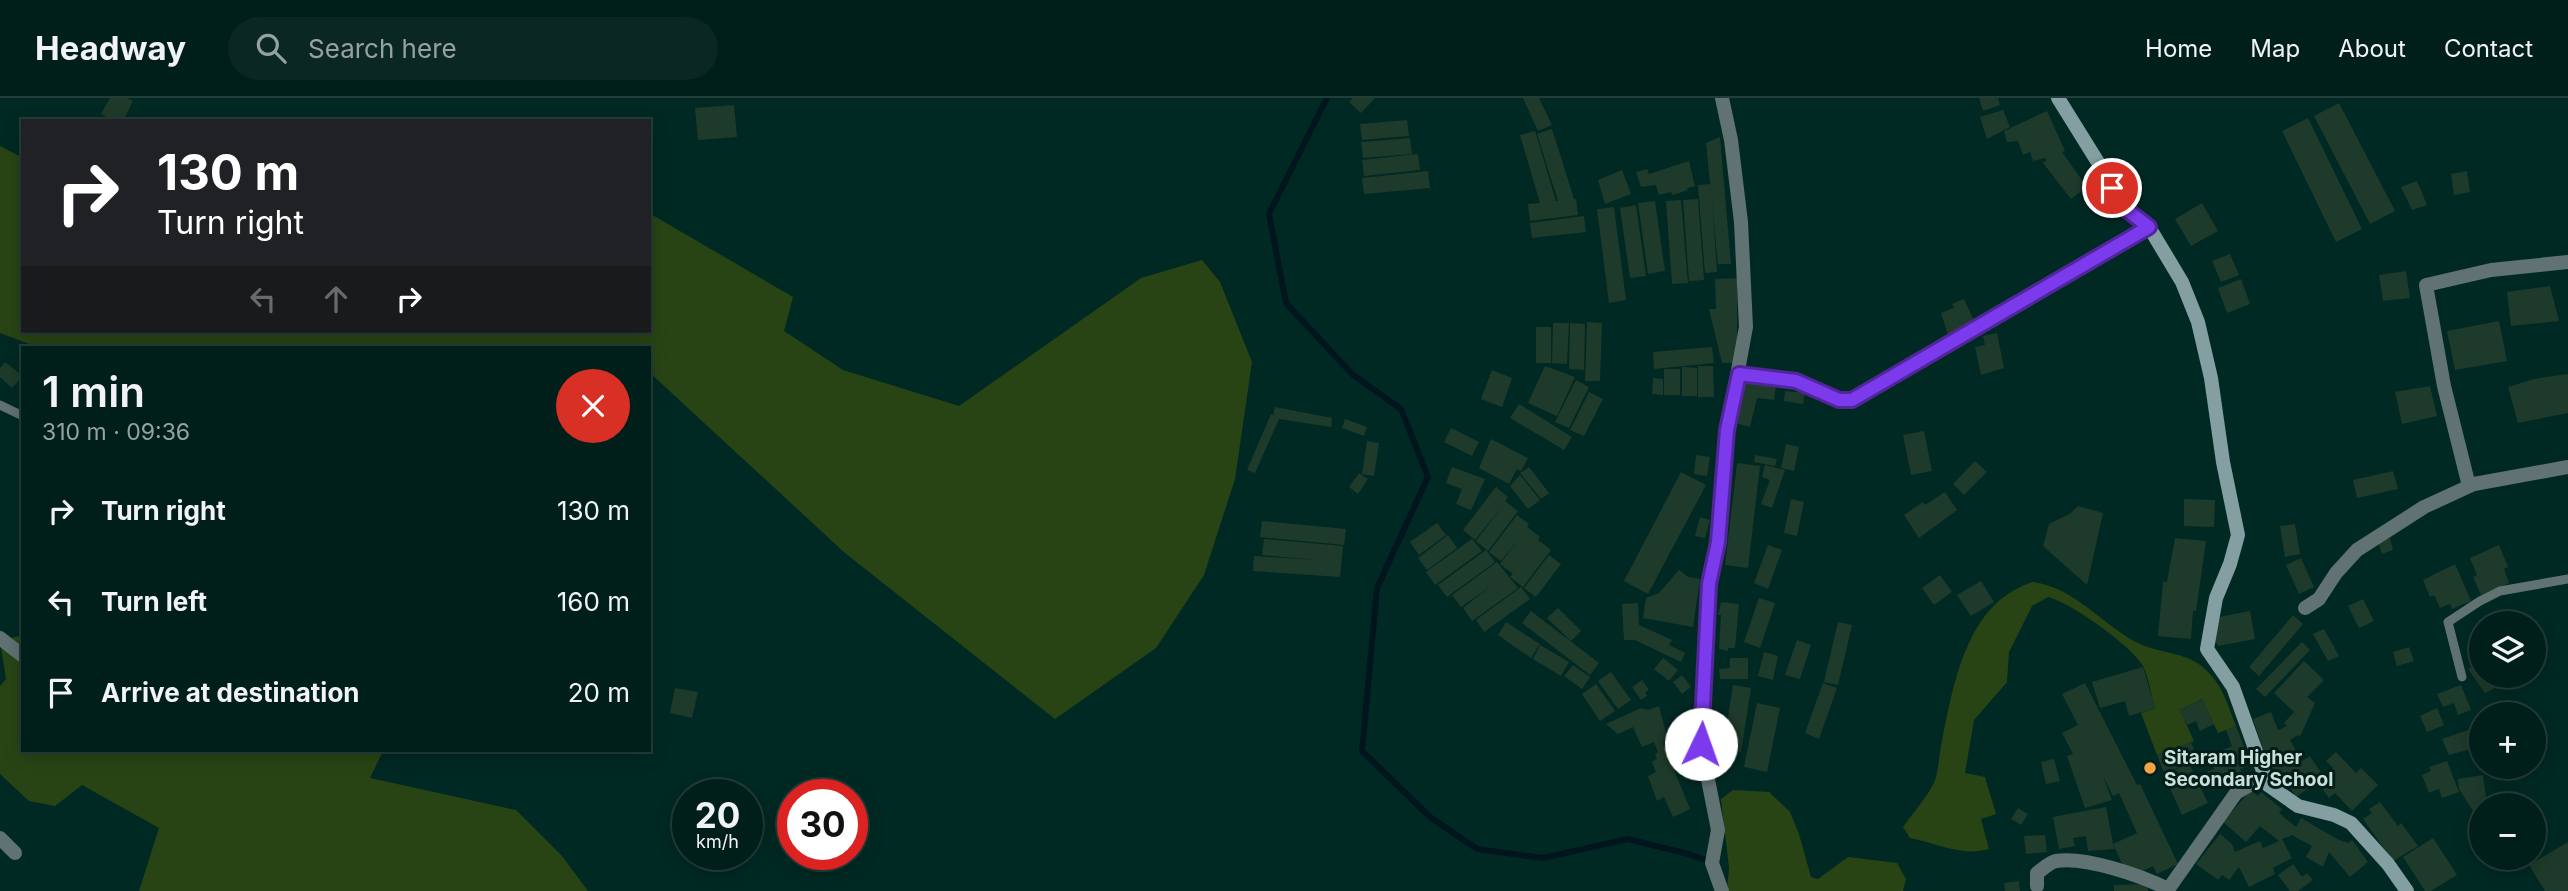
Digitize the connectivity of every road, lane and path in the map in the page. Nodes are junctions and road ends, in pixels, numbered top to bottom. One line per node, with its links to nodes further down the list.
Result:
1 (1721, 98): 5 (street)
2 (2058, 98): 3 (main road)
3 (2149, 227): 5 (street); 15 (main road)
4 (2568, 262): 9 (street)
5 (1739, 374): 20 (street)
6 (0, 405): 7 (lane)
7 (21, 415)
8 (2568, 467): 9 (street)
9 (2474, 484): 11 (street)
10 (2568, 579): 14 (lane)
11 (2305, 608)
12 (0, 638): 13 (street)
13 (21, 654)
14 (2462, 677)
15 (2265, 776): 19 (street); 21 (main road)
16 (0, 838): 17 (street)
17 (15, 853)
18 (2037, 886): 19 (street)
19 (2168, 890)
20 (1722, 891)
21 (2407, 891)

